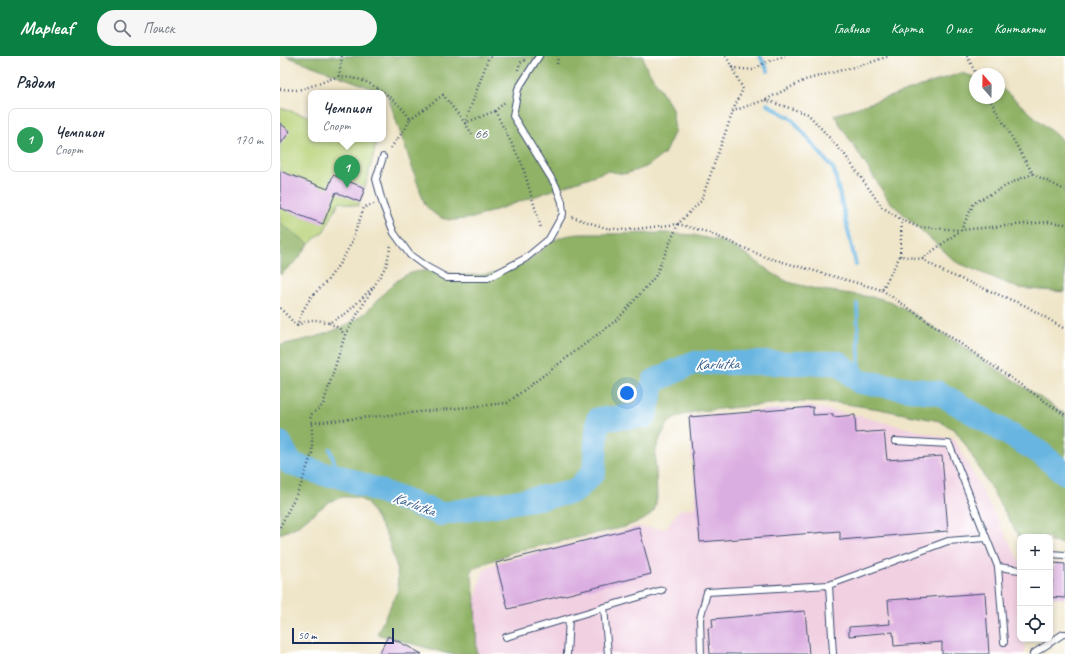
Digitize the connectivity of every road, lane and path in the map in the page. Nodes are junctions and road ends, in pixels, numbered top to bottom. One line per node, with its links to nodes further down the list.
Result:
1 (342, 56): 12 (path)
2 (491, 56): 20 (path)
3 (539, 56): 26 (lane)
4 (558, 56): 9 (path)
5 (726, 56): 10 (path)
6 (785, 56): 10 (path)
7 (889, 56): 16 (path)
8 (967, 56): 11 (path)
9 (557, 64)
10 (732, 68): 18 (path)
11 (973, 68)
12 (339, 76): 13 (path); 14 (path)
13 (280, 88)
14 (380, 90)
15 (386, 94): 19 (path)
16 (765, 100): 18 (path); 27 (path)
17 (992, 104): 23 (path)
18 (733, 111): 28 (path)
19 (410, 119): 20 (path); 22 (path)
20 (465, 123): 21 (path); 30 (path)
21 (472, 134)
22 (383, 157): 25 (lane)
23 (1033, 174): 24 (path); 31 (path)
24 (1065, 190)
25 (382, 202): 32 (lane); 39 (path)
26 (563, 214): 28 (path); 32 (lane)
27 (902, 220): 31 (path); 33 (path)
28 (678, 224): 36 (path); 43 (path)
29 (1065, 224): 31 (path)
30 (541, 228)
31 (962, 230): 34 (path)
32 (394, 233): 35 (path)
33 (900, 256): 34 (path); 36 (path)
34 (922, 259): 40 (path)
35 (375, 285): 38 (path); 41 (path)
36 (882, 290): 42 (path)
37 (280, 308): 39 (path)
38 (329, 323): 39 (path); 41 (path)
39 (297, 326)
40 (1065, 329)
41 (345, 335): 43 (path)
42 (1065, 415)
43 (312, 423): 45 (path)
44 (895, 441): 46 (lane)
45 (280, 527)
46 (986, 538): 49 (lane); 51 (lane)
47 (1053, 554): 48 (lane)
48 (1065, 555)
49 (998, 567): 50 (lane); 57 (lane)
50 (1017, 570)
51 (829, 585): 60 (lane); 61 (lane)
52 (662, 590): 53 (lane)
53 (604, 607): 54 (lane); 59 (lane)
54 (569, 618): 56 (lane); 58 (lane)
55 (1065, 634): 62 (lane)
56 (506, 637)
57 (1004, 642)
58 (567, 654)
59 (608, 654)
60 (701, 654)
61 (833, 654)
62 (1033, 654)

